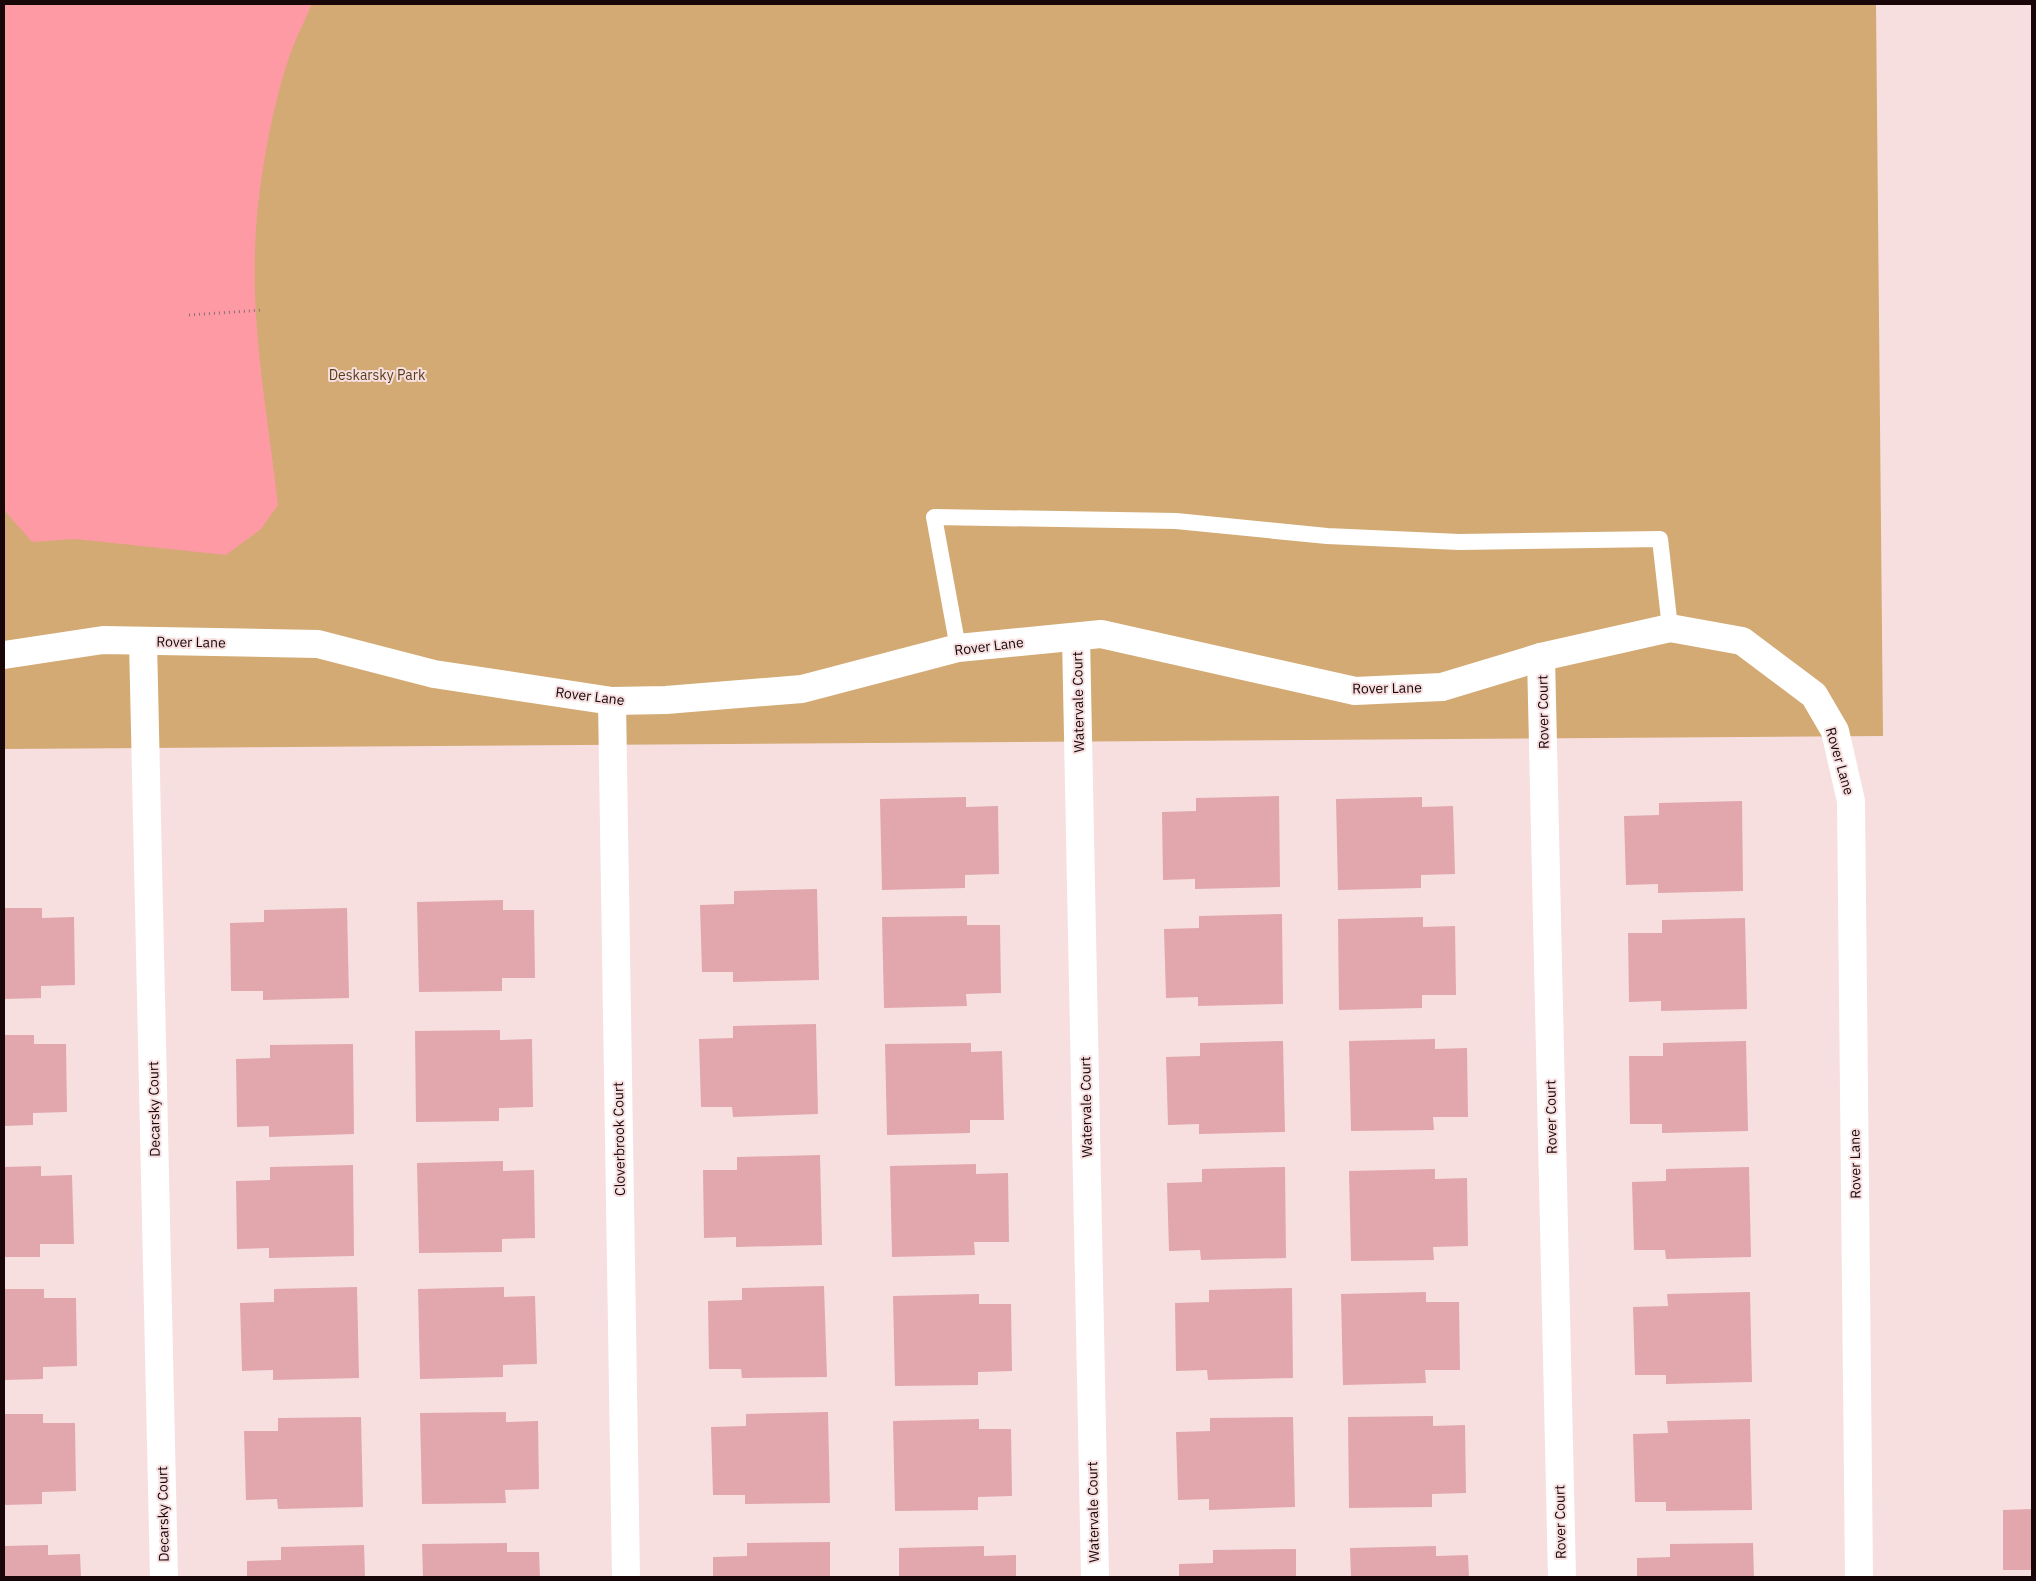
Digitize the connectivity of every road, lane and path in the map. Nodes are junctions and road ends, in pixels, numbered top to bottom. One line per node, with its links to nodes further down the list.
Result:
1 (263, 310): 2 (path)
2 (189, 315)
3 (1670, 628): 6 (lane); 8 (street, Rover Lane); 14 (street, Rover Lane)
4 (1076, 637): 6 (street, Rover Lane); 8 (street, Rover Lane); 12 (street, Watervale Court)
5 (143, 641): 7 (street, Rover Lane); 9 (street, Rover Lane); 10 (street, Decarsky Court)
6 (958, 648): 9 (street, Rover Lane)
7 (4, 655)
8 (1541, 657): 13 (street, Rover Court)
9 (612, 701): 11 (street, Cloverbrook Court)
10 (164, 1577)
11 (626, 1577)
12 (1095, 1577)
13 (1562, 1577)
14 (1859, 1577)

